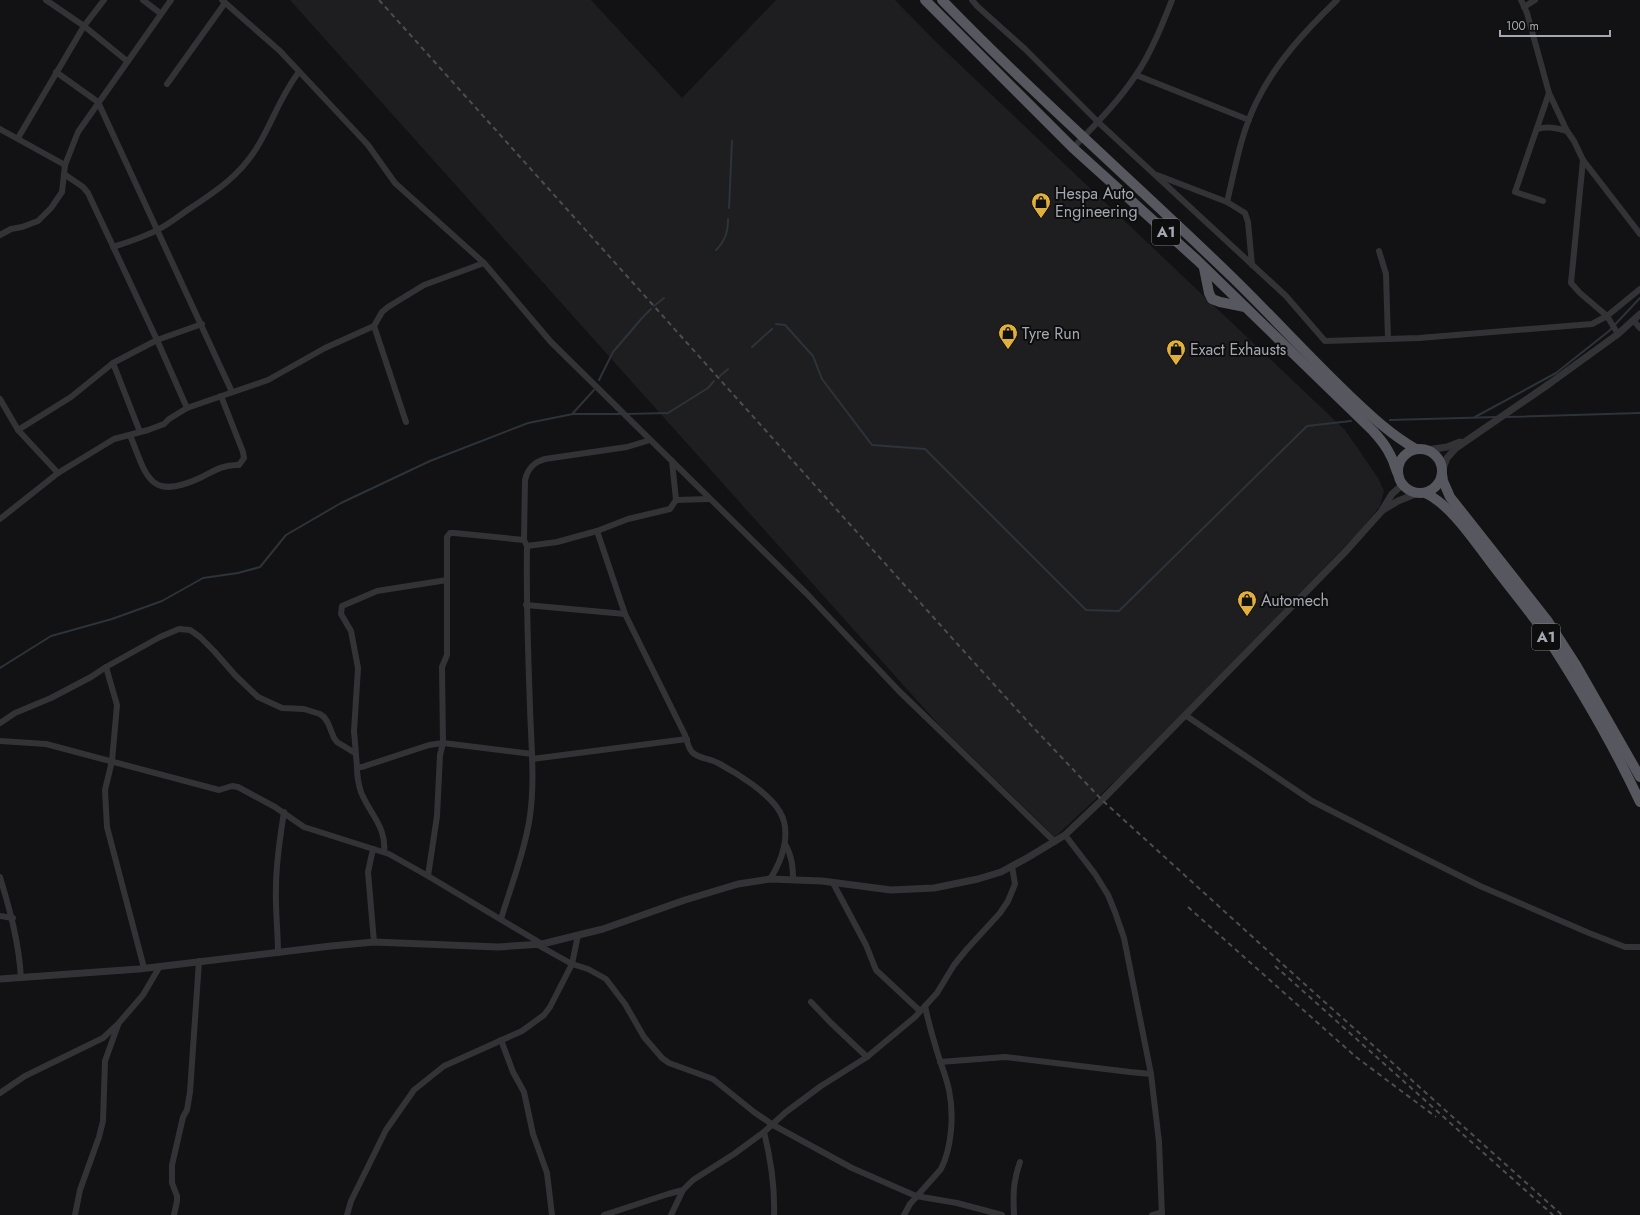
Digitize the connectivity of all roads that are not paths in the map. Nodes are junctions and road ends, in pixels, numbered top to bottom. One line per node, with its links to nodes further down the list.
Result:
1 (46, 0): 15 (street)
2 (104, 0): 15 (street)
3 (143, 0): 14 (street)
4 (171, 0): 14 (street)
5 (925, 0): 30 (highway, A1)
6 (942, 0): 29 (highway, A1)
7 (972, 0): 24 (street)
8 (1172, 0): 19 (street)
9 (1337, 0): 23 (street)
10 (1521, 0): 13 (street)
11 (1535, 0): 13 (street)
12 (223, 2): 18 (street); 20 (street)
13 (1524, 7): 21 (street)
14 (160, 13): 16 (street)
15 (84, 26): 16 (street); 17 (street)
16 (127, 61): 22 (street)
17 (56, 72): 22 (street); 28 (street)
18 (299, 72): 37 (street); 42 (street)
19 (1136, 75): 23 (street); 24 (street)
20 (167, 84)
21 (1549, 93): 26 (street); 27 (street)
22 (98, 102): 32 (street); 37 (street)
23 (1248, 120): 36 (street)
24 (1098, 122): 29 (street); 33 (street)
25 (0, 129): 28 (street)
26 (1537, 129): 27 (street); 35 (street)
27 (1568, 131): 31 (street)
28 (18, 138): 32 (street)
29 (1083, 138): 30 (street); 66 (highway, A1)
30 (1073, 148): 44 (highway, A1)
31 (1583, 160): 38 (street); 48 (street)
32 (65, 165): 34 (street)
33 (1153, 173): 36 (street); 43 (street)
34 (64, 174): 39 (street); 40 (street)
35 (1543, 201)
36 (1227, 202): 43 (street)
37 (158, 230): 40 (street); 50 (street)
38 (1640, 234)
39 (0, 235)
40 (113, 247): 54 (street)
41 (1379, 251): 53 (street)
42 (484, 262): 51 (street); 65 (street)
43 (1252, 265): 53 (street)
44 (1204, 268): 46 (highway, A1); 46 (highway)
45 (1640, 289): 48 (street)
46 (1245, 307): 69 (highway, A1)
47 (1640, 314): 49 (street)
48 (1607, 316): 52 (street); 53 (street)
49 (1638, 323): 52 (street)
50 (202, 324): 54 (street); 56 (street)
51 (374, 326): 56 (street); 60 (street)
52 (1618, 334): 64 (street)
53 (1388, 339)
54 (157, 340): 55 (street); 59 (street)
55 (113, 363): 61 (street); 62 (street)
56 (232, 392): 57 (street)
57 (221, 396): 59 (street); 63 (street)
58 (0, 399): 61 (street)
59 (188, 408): 62 (street)
60 (406, 422)
61 (18, 430): 71 (street)
62 (140, 432): 63 (street)
63 (130, 435): 71 (street)
64 (1469, 438): 67 (street); 70 (street)
65 (650, 440): 68 (street); 79 (street)
66 (1416, 449): 67 (highway, A1); 69 (highway)
67 (1427, 450): 70 (highway, A1)
68 (672, 461): 74 (street); 75 (street)
69 (1397, 472): 72 (highway, A1)
70 (1442, 473): 73 (highway); 93 (highway, A1)
71 (58, 474): 77 (street)
72 (1402, 485): 73 (highway, A1); 76 (street)
73 (1421, 493): 76 (street); 94 (highway, A1)
74 (710, 499): 75 (street); 97 (street)
75 (676, 500): 78 (street)
76 (1381, 512): 84 (street)
77 (0, 519)
78 (597, 531): 79 (street); 82 (street)
79 (525, 543): 80 (street); 81 (street)
80 (447, 580): 88 (street); 89 (street)
81 (526, 605): 82 (street); 90 (street)
82 (625, 614): 86 (street)
83 (106, 667): 85 (street); 89 (street); 91 (street)
84 (1185, 715): 96 (street); 113 (street)
85 (0, 723)
86 (687, 739): 90 (street); 98 (street)
87 (0, 741): 91 (street)
88 (443, 743): 90 (street); 92 (street); 102 (street)
89 (355, 753): 92 (street)
90 (532, 757): 109 (street)
91 (112, 761): 95 (street); 118 (street)
92 (357, 767): 100 (street)
93 (1640, 777)
94 (1640, 802)
95 (284, 812): 99 (street); 114 (street)
96 (1065, 835): 97 (street); 128 (street)
97 (1055, 842): 101 (street)
98 (785, 844): 104 (street); 105 (street)
99 (374, 849): 100 (street); 111 (street)
100 (384, 852): 102 (street)
101 (1012, 866): 106 (street); 122 (street)
102 (428, 876): 109 (street)
103 (0, 877): 108 (street)
104 (770, 879): 105 (street); 110 (street)
105 (793, 880): 106 (street)
106 (834, 883): 123 (street)
107 (0, 916): 108 (street)
108 (13, 918): 119 (street)
109 (501, 919): 112 (street)
110 (578, 936): 112 (street); 116 (street)
111 (374, 942): 112 (street); 114 (street)
112 (539, 944): 116 (street)
113 (1640, 947)
114 (278, 953): 115 (street)
115 (199, 961): 117 (street); 138 (street)
116 (572, 964): 125 (street); 130 (street)
117 (160, 966): 118 (street); 124 (street)
118 (144, 968): 119 (street)
119 (21, 978): 120 (street)
120 (0, 979)
121 (811, 1002): 126 (street)
122 (925, 1006): 123 (street); 127 (street)
123 (920, 1011): 126 (street)
124 (118, 1024): 129 (street); 137 (street)
125 (501, 1040): 139 (street); 140 (street)
126 (867, 1057): 130 (street)
127 (940, 1062): 128 (street); 134 (street)
128 (1151, 1074): 136 (street)
129 (0, 1093)
130 (773, 1125): 131 (street); 134 (street)
131 (764, 1132): 133 (street); 143 (street)
132 (1020, 1162): 145 (street)
133 (683, 1190): 141 (street); 142 (street)
134 (916, 1196): 135 (street); 144 (street)
135 (905, 1213)
136 (1162, 1213): 146 (street)
137 (75, 1215)
138 (174, 1215)
139 (347, 1215)
140 (552, 1215)
141 (604, 1215)
142 (671, 1215)
143 (774, 1215)
144 (1002, 1215)
145 (1014, 1215)
146 (1152, 1215)

